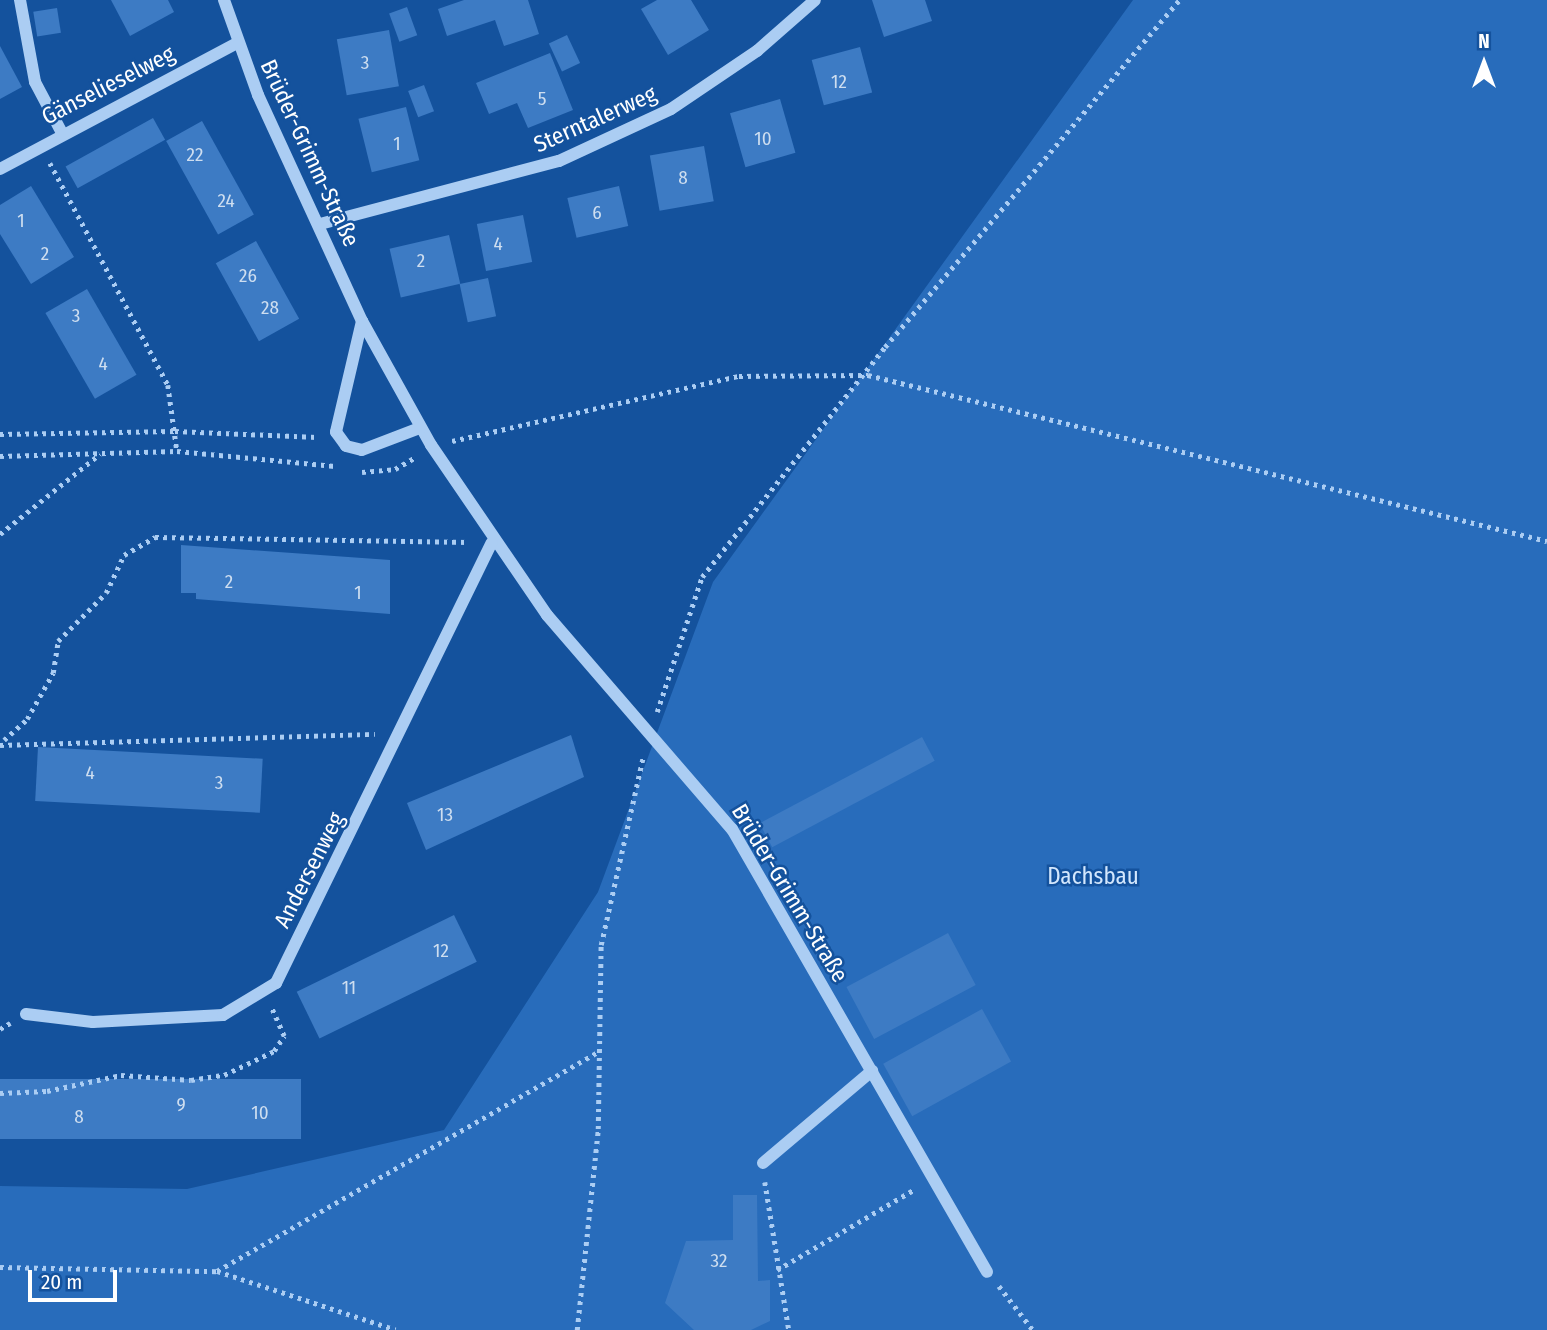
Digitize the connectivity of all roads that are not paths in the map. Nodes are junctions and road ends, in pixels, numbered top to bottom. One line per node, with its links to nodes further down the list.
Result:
1 (20, 0): 5 (street)
2 (224, 0): 4 (street, Brüder-Grimm-Straße)
3 (815, 0): 7 (street, Sterntalerweg)
4 (237, 43): 5 (street, Gänselieselweg); 7 (street, Brüder-Grimm-Straße)
5 (62, 133): 6 (street, Gänselieselweg)
6 (0, 169)
7 (320, 224): 8 (street, Brüder-Grimm-Straße)
8 (362, 321): 9 (street, Brüder-Grimm-Straße); 9 (street)
9 (421, 428): 10 (street, Brüder-Grimm-Straße)
10 (492, 543): 11 (street, Andersenweg); 12 (street, Brüder-Grimm-Straße)
11 (26, 1014)
12 (872, 1072): 13 (street); 14 (street, Brüder-Grimm-Straße)
13 (763, 1163)
14 (987, 1272)

